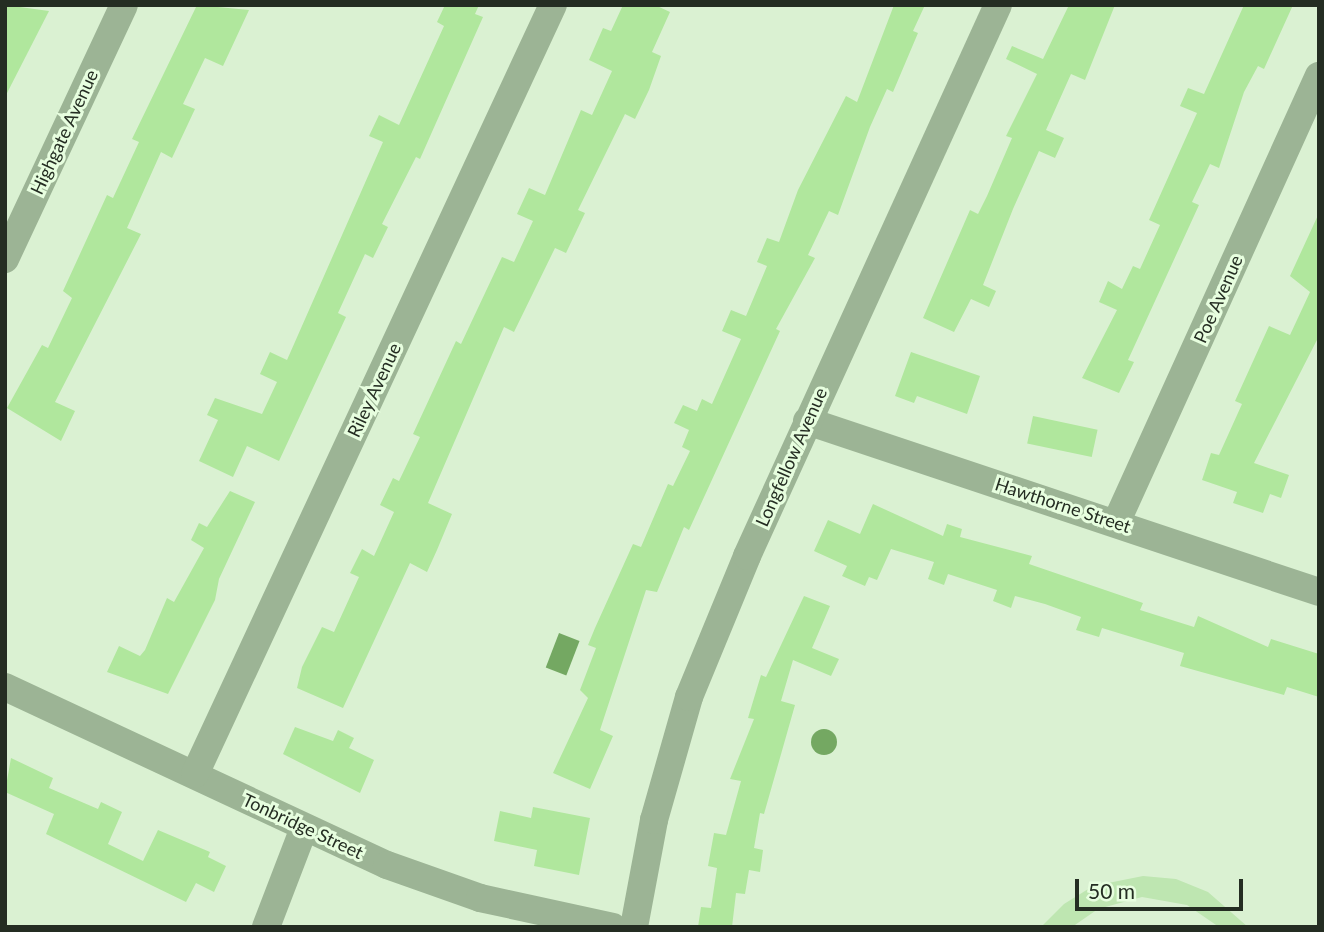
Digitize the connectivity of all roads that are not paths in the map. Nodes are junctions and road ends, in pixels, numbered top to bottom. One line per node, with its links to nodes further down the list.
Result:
1 (124, 5): 5 (street, Highgate Avenue)
2 (553, 5): 10 (street, Riley Avenue)
3 (998, 5): 6 (street, Longfellow Avenue)
4 (1319, 76): 7 (street, Poe Avenue)
5 (5, 260)
6 (807, 421): 7 (street, Hawthorne Street); 14 (street, Longfellow Avenue)
7 (1116, 523): 8 (street, Hawthorne Street)
8 (1319, 592)
9 (5, 687): 10 (street, Tonbridge Street)
10 (195, 774): 11 (street, Tonbridge Street)
11 (304, 828): 12 (street); 13 (street, Tonbridge Street)
12 (266, 927)
13 (613, 927)
14 (634, 927)

